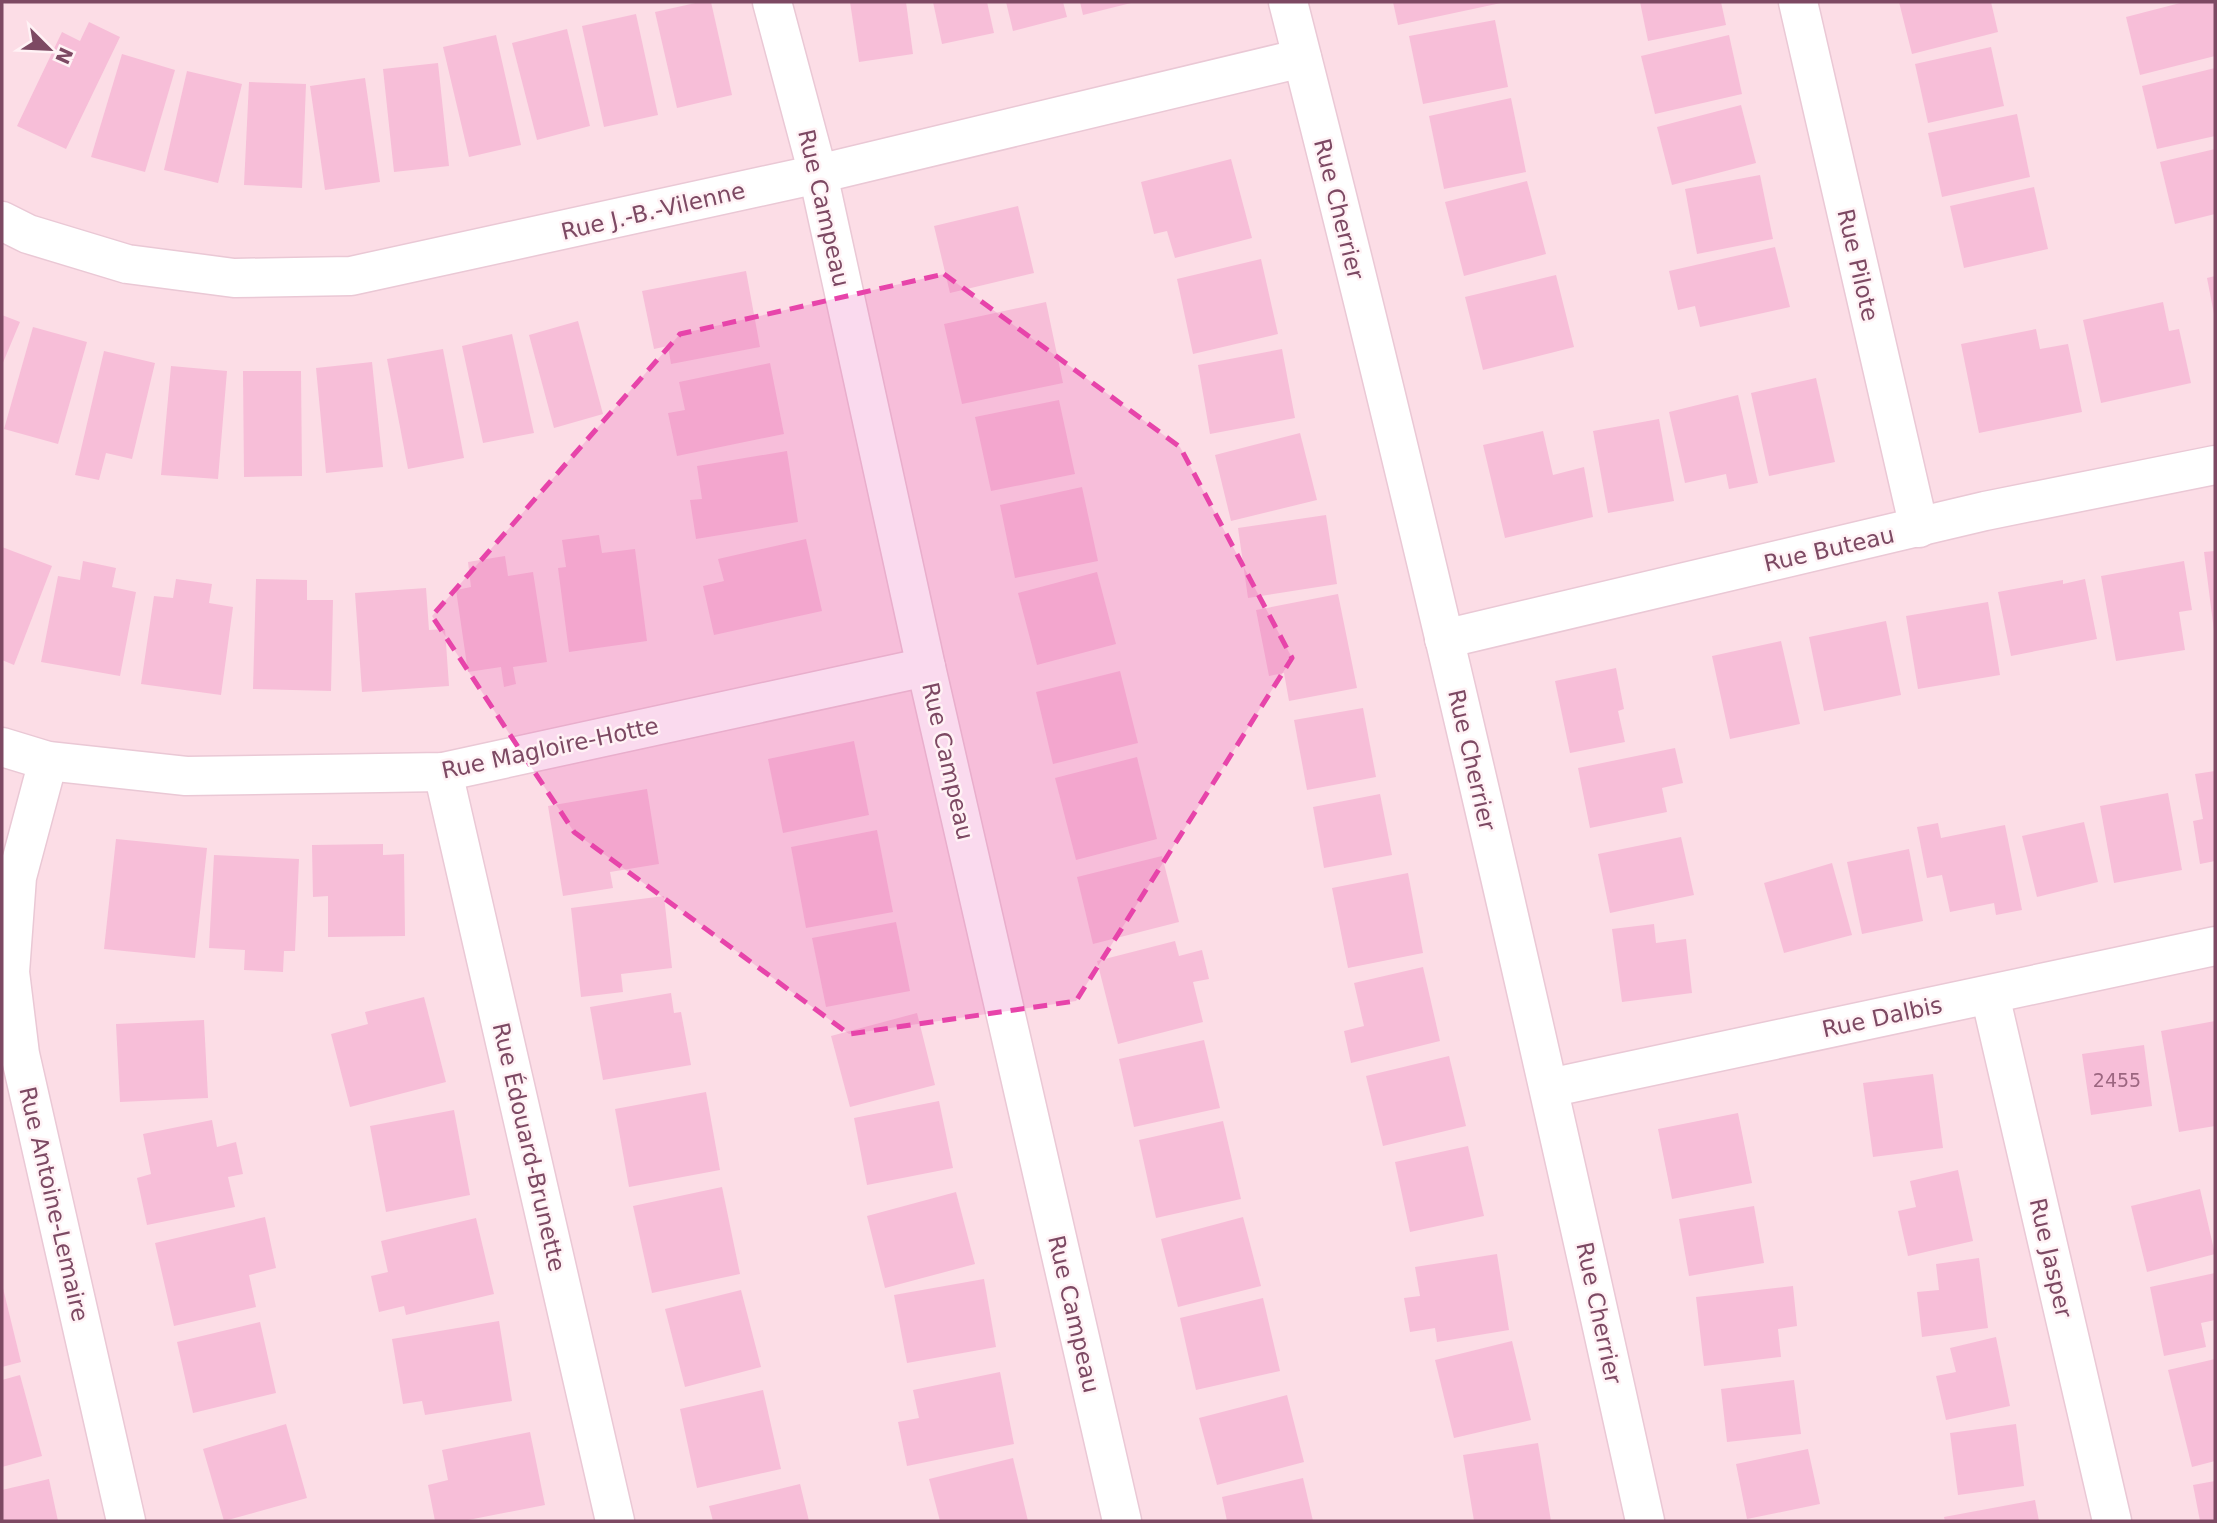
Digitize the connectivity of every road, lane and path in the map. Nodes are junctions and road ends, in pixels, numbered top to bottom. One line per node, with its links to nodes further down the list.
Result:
1 (772, 2): 5 (street, Rue Campeau)
2 (1288, 2): 4 (street, Rue Cherrier)
3 (1798, 2): 8 (street, Rue Pilote)
4 (1302, 58): 5 (street, Rue J.-B.-Vilenne); 9 (street, Rue Cherrier)
5 (818, 174): 6 (street, Rue J.-B.-Vilenne); 10 (street, Rue Campeau)
6 (2, 221)
7 (2215, 465): 8 (street, Rue Buteau)
8 (1919, 528): 9 (street, Rue Buteau)
9 (1444, 639): 16 (street, Rue Cherrier)
10 (926, 667): 13 (street, Rue Magloire-Hotte); 19 (street, Rue Campeau)
11 (2, 747): 12 (street, Rue Magloire-Hotte)
12 (48, 761): 13 (street, Rue Magloire-Hotte); 17 (street, Rue Antoine-Lemaire)
13 (443, 772): 18 (street, Rue Édouard-Brunette)
14 (2215, 946): 15 (street, Rue Dalbis)
15 (1990, 995): 16 (street, Rue Dalbis); 21 (street, Rue Jasper)
16 (1549, 1088): 20 (street, Rue Cherrier)
17 (126, 1521)
18 (615, 1521)
19 (1122, 1521)
20 (1645, 1521)
21 (2112, 1521)

